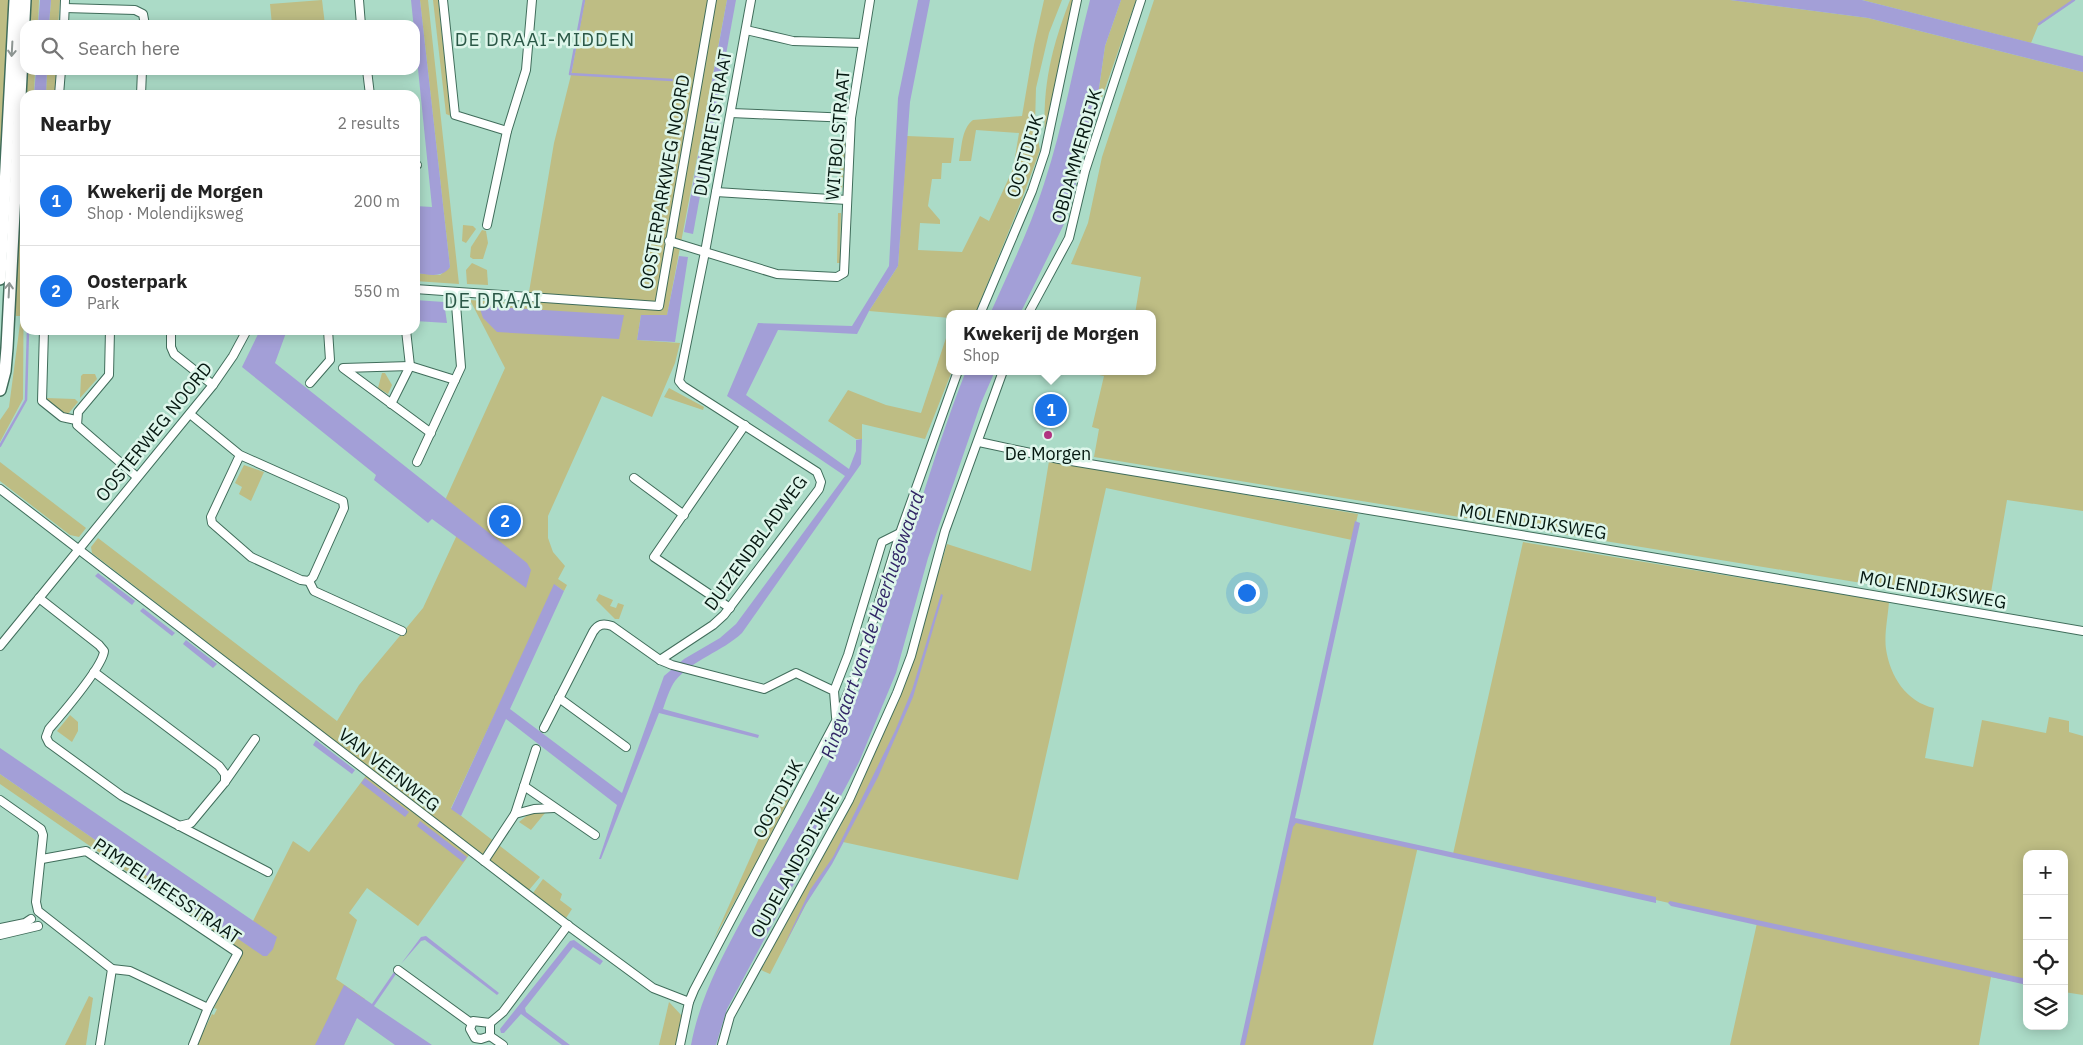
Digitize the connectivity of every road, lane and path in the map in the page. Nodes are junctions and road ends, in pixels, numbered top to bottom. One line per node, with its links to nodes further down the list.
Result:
1 (15, 0): 35 (main road, one-way to 35)
2 (25, 0): 12 (main road, one-way to 2)
3 (358, 0): 15 (street)
4 (443, 0): 29 (street)
5 (532, 0): 29 (street)
6 (712, 0): 33 (street, OOSTERPARKWEG NOORD)
7 (751, 0): 16 (street, DUINRIETSTRAAT)
8 (870, 0): 17 (street, WITBOLSTRAAT)
9 (1077, 0): 38 (street, OOSTDIJK)
10 (1141, 0): 39 (street, OBDAMMERDIJK)
11 (65, 4): 13 (street); 14 (street)
12 (24, 20)
13 (64, 20)
14 (144, 20)
15 (360, 20)
16 (746, 30): 17 (street); 27 (street, DUINRIETSTRAAT)
17 (861, 43): 28 (street, WITBOLSTRAAT)
18 (21, 75): 22 (main road, one-way to 18)
19 (61, 75): 23 (street)
20 (142, 75): 24 (street)
21 (367, 75): 25 (street)
22 (20, 90)
23 (59, 90)
24 (141, 90)
25 (369, 90)
26 (20, 97): 54 (main road, one-way to 26)
27 (731, 112): 28 (street); 30 (street, DUINRIETSTRAAT)
28 (851, 118): 31 (street, WITBOLSTRAAT)
29 (507, 131): 32 (street)
30 (716, 192): 31 (street); 34 (street, DUINRIETSTRAAT)
31 (847, 200): 34 (street, WITBOLSTRAAT)
32 (487, 224)
33 (670, 241): 34 (street); 37 (street, OOSTERPARKWEG NOORD)
34 (705, 252): 58 (street, DUIZENDBLADWEG)
35 (0, 279)
36 (420, 289): 37 (street, OOSTERPARKWEG NOORD)
37 (455, 292): 51 (street)
38 (982, 310)
39 (1030, 310)
40 (44, 335): 57 (street)
41 (110, 335): 57 (street)
42 (172, 335): 53 (street)
43 (244, 335): 53 (street, OOSTERWEG NOORD)
44 (328, 335): 46 (street)
45 (407, 335): 47 (street)
46 (330, 360): 48 (street); 52 (street)
47 (410, 366): 48 (street); 51 (street); 55 (street)
48 (343, 368): 55 (street)
49 (957, 375): 67 (street, OOSTDIJK)
50 (1002, 375): 60 (street)
51 (455, 380): 59 (street)
52 (310, 383)
53 (213, 385): 56 (street, OOSTERWEG NOORD)
54 (0, 390)
55 (391, 404): 59 (street)
56 (190, 414): 61 (street); 63 (street, OOSTERWEG NOORD)
57 (76, 420): 63 (street)
58 (745, 426): 66 (street); 71 (street, DUIZENDBLADWEG)
59 (431, 433): 62 (street)
60 (979, 442): 73 (street, MOLENDIJKSWEG); 110 (street, OUDELANDSDIJKJE)
61 (240, 455): 69 (street); 69 (street)
62 (416, 462)
63 (137, 477): 68 (street, OOSTERWEG NOORD)
64 (634, 478): 66 (street)
65 (0, 489): 68 (street)
66 (684, 515): 71 (street)
67 (900, 533): 77 (street); 79 (street, OOSTDIJK)
68 (79, 548): 70 (street, OOSTERWEG NOORD); 92 (street, VAN VEENWEG)
69 (308, 581): 72 (street)
70 (39, 598): 74 (street, OOSTERWEG NOORD); 76 (street)
71 (730, 608): 75 (street, DUIZENDBLADWEG)
72 (402, 631)
73 (2083, 631)
74 (0, 646)
75 (660, 660): 77 (street); 78 (street)
76 (94, 672): 84 (street); 89 (street)
77 (834, 691): 79 (street)
78 (559, 698): 80 (street); 82 (street)
79 (836, 721): 100 (street, OOSTDIJK)
80 (544, 728)
81 (255, 739): 84 (street)
82 (626, 747)
83 (536, 749): 85 (street)
84 (225, 782): 89 (street)
85 (524, 786): 87 (street); 88 (street)
86 (0, 800): 91 (street)
87 (556, 808): 88 (street); 90 (street)
88 (515, 814): 92 (street)
89 (179, 826): 93 (street)
90 (595, 834)
91 (42, 859): 98 (street); 101 (street, PIMPELMEESSTRAAT)
92 (484, 861): 95 (street, VAN VEENWEG)
93 (268, 872)
94 (31, 919): 97 (street)
95 (568, 925): 100 (street, VAN VEENWEG); 103 (street)
96 (38, 926): 97 (street)
97 (4, 931)
98 (112, 969): 101 (street); 106 (street)
99 (398, 970): 102 (street)
100 (689, 1002): 109 (street, OOSTDIJK)
101 (208, 1008): 107 (street, PIMPELMEESSTRAAT)
102 (471, 1022): 103 (street); 105 (street)
103 (490, 1023): 104 (street)
104 (490, 1036): 105 (street); 108 (street)
105 (480, 1042)
106 (100, 1045)
107 (193, 1045)
108 (504, 1045)
109 (680, 1045)
110 (722, 1045)

